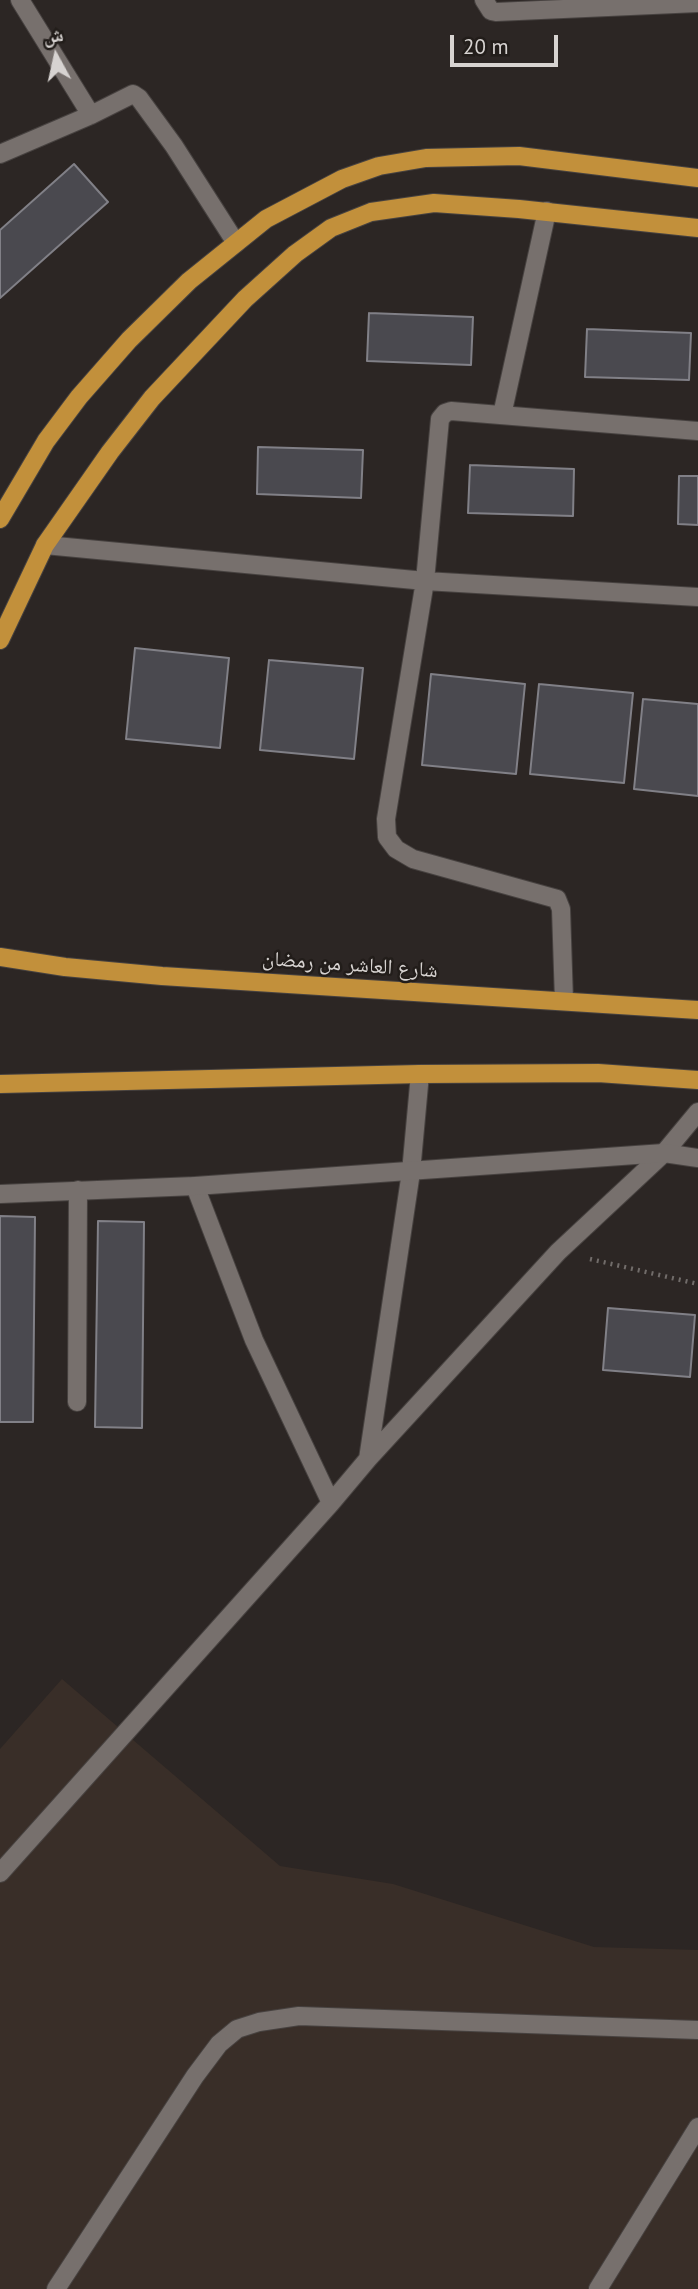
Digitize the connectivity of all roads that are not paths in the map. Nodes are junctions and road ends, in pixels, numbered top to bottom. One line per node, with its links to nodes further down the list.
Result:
1 (20, 0): 5 (street)
2 (484, 0): 3 (street)
3 (634, 3): 4 (street)
4 (698, 3)
5 (91, 116): 6 (street); 10 (street)
6 (0, 154)
7 (698, 178): 10 (main road)
8 (547, 211): 9 (main road); 11 (street); 14 (main road)
9 (698, 228)
10 (236, 243): 13 (main road)
11 (502, 415): 12 (street); 15 (street)
12 (698, 432)
13 (0, 519)
14 (45, 545): 15 (street); 17 (main road)
15 (425, 581): 16 (street); 19 (street)
16 (698, 597)
17 (0, 639)
18 (0, 957): 19 (main road, شارع العاشر من رمضان)
19 (564, 1001): 20 (main road, شارع العاشر من رمضان)
20 (698, 1010)
21 (421, 1074): 22 (main road); 23 (main road); 27 (street)
22 (698, 1080)
23 (0, 1084)
24 (698, 1112): 25 (street)
25 (664, 1153): 26 (street); 27 (street); 32 (street)
26 (698, 1158)
27 (411, 1172): 28 (street); 32 (street)
28 (195, 1186): 29 (street); 33 (street)
29 (78, 1190): 30 (street); 31 (street)
30 (0, 1195)
31 (77, 1402)
32 (368, 1459): 33 (street)
33 (331, 1503): 34 (street)
34 (0, 1873)
35 (698, 2030): 37 (street)
36 (698, 2127): 38 (street)
37 (56, 2289)
38 (598, 2289)

